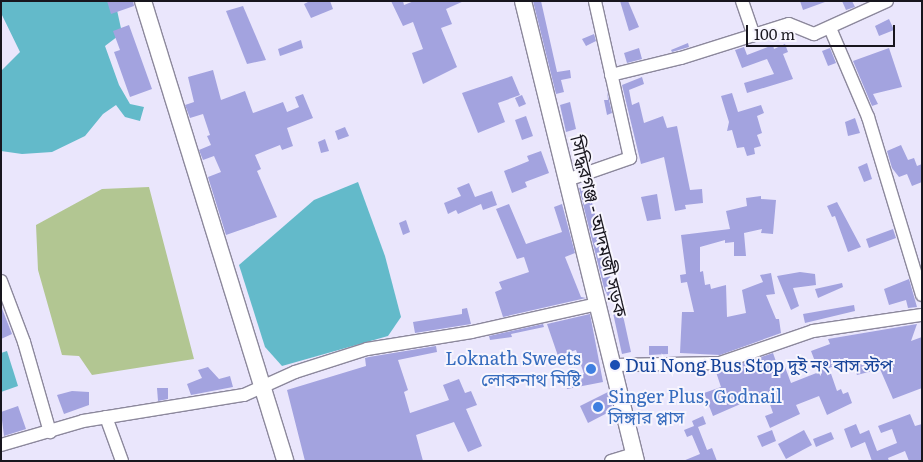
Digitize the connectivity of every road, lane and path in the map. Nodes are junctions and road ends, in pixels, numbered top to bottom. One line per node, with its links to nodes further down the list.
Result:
1 (143, 1): 15 (main road)
2 (523, 1): 9 (main road, সিদ্ধিরগঞ্জ - আদমজী সড়ক)
3 (596, 1): 8 (street)
4 (742, 1): 7 (street)
5 (887, 1): 6 (street)
6 (830, 28): 7 (street); 11 (street)
7 (754, 35): 8 (street)
8 (611, 75): 9 (street)
9 (567, 180): 12 (main road, সিদ্ধিরগঞ্জ - আদমজী সড়ক)
10 (1, 281): 17 (street)
11 (922, 296)
12 (597, 304): 14 (main road, সিদ্ধিরগঞ্জ - আদমজী সড়ক); 15 (street)
13 (922, 315): 14 (street)
14 (615, 365): 19 (main road, সিদ্ধিরগঞ্জ - আদমজী সড়ক)
15 (264, 385): 16 (street); 21 (main road)
16 (106, 417): 17 (street); 20 (street)
17 (50, 432): 18 (street)
18 (1, 445)
19 (635, 457): 22 (street)
20 (122, 461)
21 (285, 461)
22 (611, 461)

